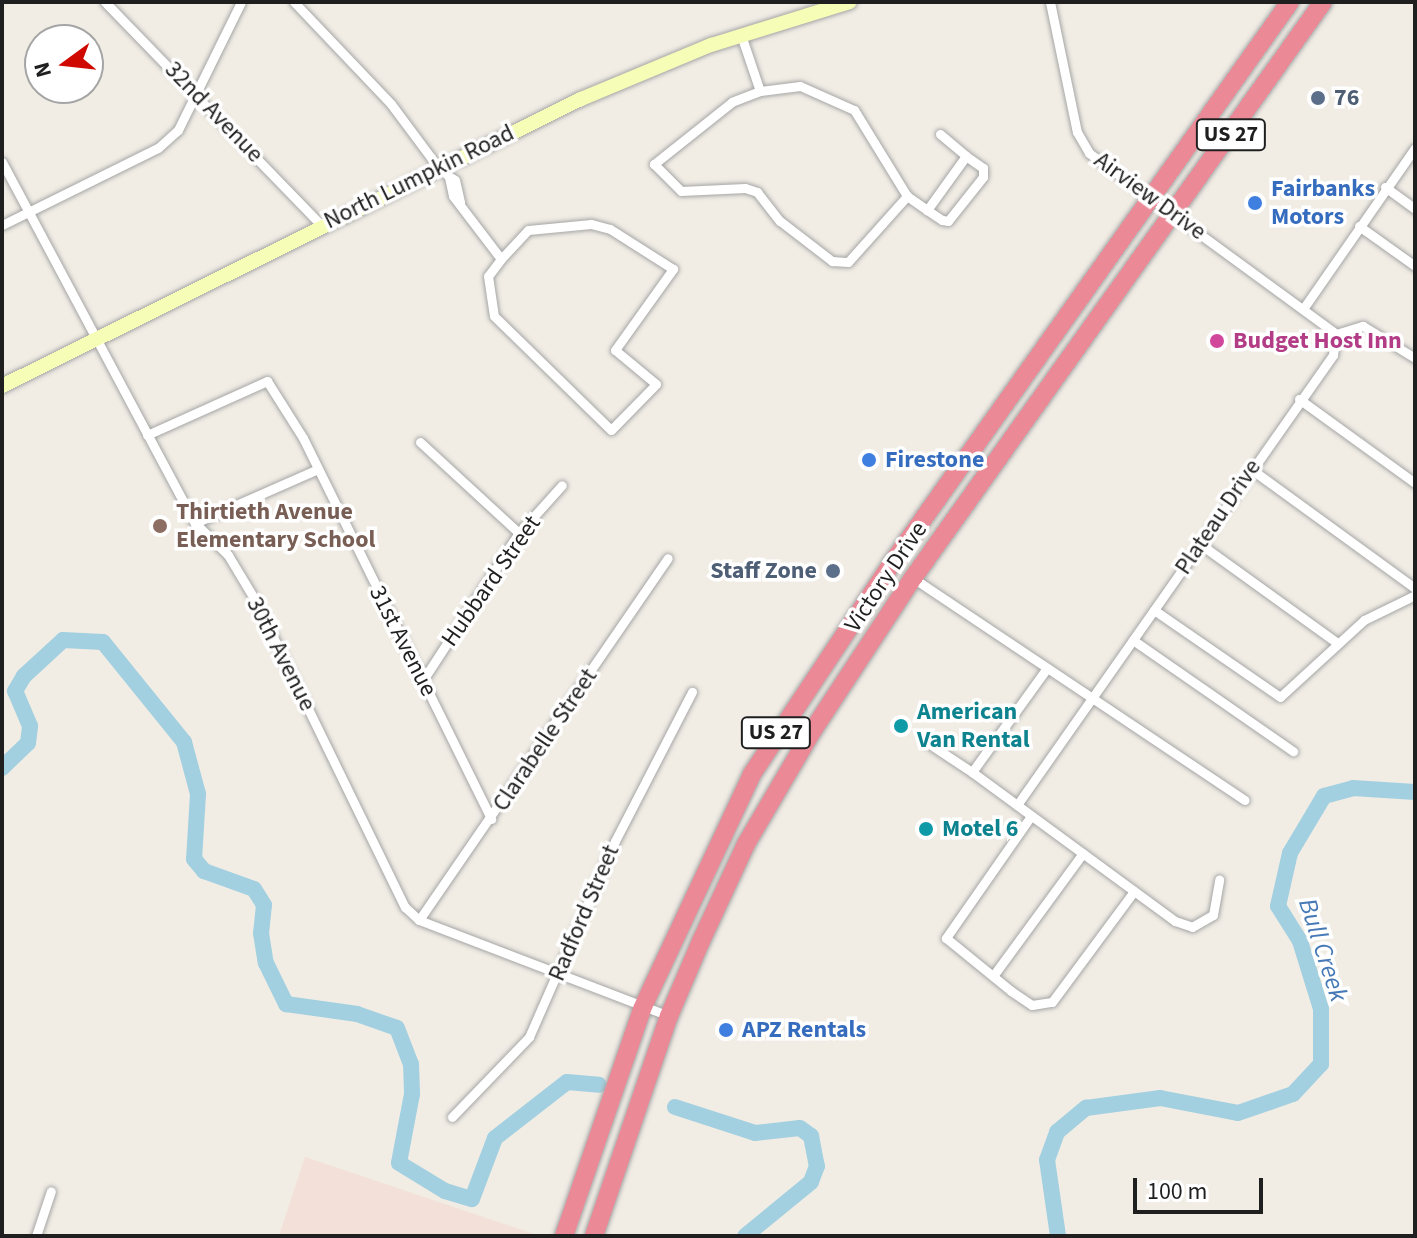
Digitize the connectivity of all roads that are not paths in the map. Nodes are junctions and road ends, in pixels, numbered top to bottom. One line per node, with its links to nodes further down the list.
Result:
1 (105, 2): 10 (street, 32nd Avenue)
2 (241, 2): 10 (street)
3 (294, 2): 15 (street)
4 (850, 2): 8 (street, North Lumpkin Road)
5 (1050, 2): 18 (street, Airview Drive)
6 (1290, 2): 18 (highway, Victory Drive / US 27)
7 (1323, 2): 22 (highway, Victory Drive / US 27)
8 (741, 35): 9 (street); 15 (street, North Lumpkin Road)
9 (760, 91): 17 (street); 17 (street)
10 (198, 93): 21 (street); 24 (street, 32nd Avenue)
11 (940, 134): 13 (street)
12 (1413, 153): 16 (street)
13 (966, 156): 20 (street); 20 (street)
14 (2, 162): 21 (street, 30th Avenue)
15 (443, 170): 24 (street, North Lumpkin Road); 26 (street)
16 (1385, 187): 19 (street); 25 (street)
17 (907, 196): 20 (street)
18 (1153, 199): 22 (street, Airview Drive); 44 (highway, Victory Drive / US 27)
19 (1415, 209)
20 (927, 210)
21 (27, 214): 23 (street); 30 (street, 30th Avenue)
22 (1175, 215): 28 (street, Airview Drive); 45 (highway, Victory Drive / US 27)
23 (2, 225)
24 (321, 225): 30 (street, North Lumpkin Road)
25 (1359, 226): 27 (street); 28 (street)
26 (501, 259): 26 (street)
27 (1415, 266)
28 (1303, 309): 29 (street, Airview Drive)
29 (1336, 334): 31 (street); 33 (street, Plateau Drive)
30 (93, 338): 32 (street, North Lumpkin Road); 34 (street, 30th Avenue)
31 (1415, 358)
32 (2, 386)
33 (1299, 399): 36 (street, Plateau Drive); 38 (street)
34 (147, 435): 37 (street, 31st Avenue); 40 (street, 30th Avenue)
35 (420, 442): 41 (street)
36 (1251, 469): 42 (street, Plateau Drive); 46 (street)
37 (316, 470): 40 (street); 52 (street, 31st Avenue)
38 (1415, 483)
39 (562, 485): 41 (street, Hubbard Street)
40 (195, 523): 65 (street, 30th Avenue)
41 (519, 533): 52 (street, Hubbard Street)
42 (1200, 544): 48 (street, Plateau Drive); 50 (street)
43 (668, 558): 61 (street, Clarabelle Street)
44 (892, 563): 45 (highway); 68 (highway, Victory Drive / US 27)
45 (913, 578): 51 (street); 69 (highway, Victory Drive / US 27)
46 (1415, 588)
47 (1415, 595): 50 (street)
48 (1154, 610): 49 (street, Plateau Drive); 50 (street)
49 (1133, 640): 54 (street, Plateau Drive); 56 (street)
50 (1336, 642)
51 (1047, 668): 54 (street); 57 (street)
52 (423, 680): 61 (street, 31st Avenue)
53 (692, 692): 66 (street, Radford Street)
54 (1092, 698): 58 (street); 59 (street, Plateau Drive)
55 (928, 743): 57 (street)
56 (1293, 751)
57 (972, 772): 59 (street)
58 (1245, 800)
59 (1017, 805): 60 (street)
60 (1031, 816): 62 (street); 67 (street)
61 (491, 819): 65 (street, Clarabelle Street)
62 (1083, 853): 64 (street); 67 (street)
63 (1219, 880): 64 (street)
64 (1134, 891): 67 (street)
65 (419, 920): 66 (street)
66 (558, 975): 68 (street); 70 (street, Radford Street)
67 (993, 976)
68 (642, 1009): 69 (street); 73 (highway, Victory Drive / US 27)
69 (669, 1016): 74 (highway, Victory Drive / US 27)
70 (452, 1117)
71 (51, 1191): 72 (street)
72 (36, 1236)
73 (564, 1236)
74 (594, 1236)

